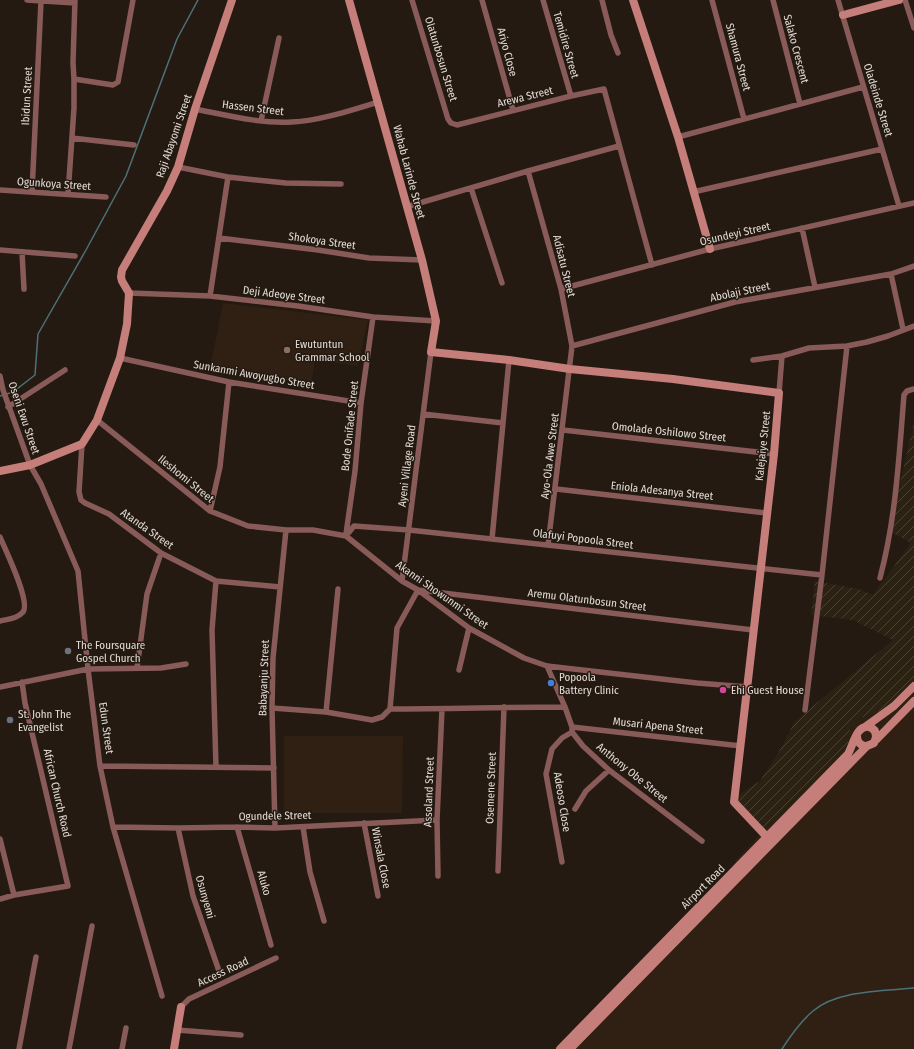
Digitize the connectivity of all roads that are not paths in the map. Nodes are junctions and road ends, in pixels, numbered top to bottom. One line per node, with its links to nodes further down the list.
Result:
1 (26, 0): 15 (street)
2 (133, 0): 21 (street)
3 (232, 0): 26 (street, Raji Abayomi Street)
4 (349, 0): 24 (street, Wahab Larinde Street)
5 (412, 0): 30 (street, Olatunbosun Street)
6 (482, 0): 27 (street, Ariyo Close)
7 (542, 0): 23 (street, Temidire Street)
8 (602, 0): 20 (street)
9 (634, 0): 31 (street)
10 (712, 0): 28 (street, Shamura Street)
11 (773, 0): 25 (street, Salako Crescent)
12 (838, 0): 17 (street, Oladeinde Street)
13 (899, 0): 17 (street)
14 (905, 0): 18 (street)
15 (42, 1): 16 (street); 42 (street, Ibidun Street)
16 (75, 2): 21 (street)
17 (843, 15): 22 (street, Oladeinde Street)
18 (914, 28)
19 (279, 38): 29 (street)
20 (617, 51)
21 (74, 79): 32 (street)
22 (863, 87): 25 (street); 35 (street, Oladeinde Street)
23 (571, 96): 27 (street, Arewa Street); 34 (street, Arewa Street)
24 (378, 102): 29 (street, Hassen Street); 48 (street, Wahab Larinde Street)
25 (800, 104): 28 (street)
26 (195, 109): 29 (street, Hassen Street); 36 (street, Raji Abayomi Street)
27 (513, 110): 30 (street, Arewa Street)
28 (744, 119): 31 (street)
29 (261, 121)
30 (451, 123)
31 (678, 137): 43 (street)
32 (72, 138): 33 (street); 44 (street)
33 (134, 145)
34 (619, 146): 37 (street); 56 (street)
35 (882, 149): 43 (street); 47 (street, Oladeinde Street)
36 (178, 167): 38 (street); 63 (street, Raji Abayomi Street)
37 (528, 170): 40 (street); 62 (street, Adisatu Street)
38 (228, 177): 39 (street); 50 (street)
39 (341, 184)
40 (471, 188): 48 (street); 59 (street)
41 (0, 190): 42 (street, Ogunkoya Street)
42 (32, 192): 44 (street, Ogunkoya Street)
43 (693, 192): 51 (street)
44 (68, 194): 45 (street, Ogunkoya Street)
45 (106, 197)
46 (914, 203): 47 (street, Osundeyi Street)
47 (899, 206): 49 (street, Osundeyi Street)
48 (406, 207): 55 (street, Wahab Larinde Street)
49 (802, 228): 51 (street, Osundeyi Street); 60 (street)
50 (219, 238): 55 (street, Shokoya Street); 64 (street)
51 (710, 249): 56 (street, Osundeyi Street)
52 (0, 250): 53 (street)
53 (22, 252): 54 (street); 61 (street)
54 (75, 256)
55 (422, 260): 66 (street, Wahab Larinde Street)
56 (652, 266): 62 (street, Osundeyi Street)
57 (914, 266): 58 (street, Abolaji Street)
58 (891, 274): 60 (street, Abolaji Street); 68 (street)
59 (502, 283)
60 (815, 287): 69 (street, Abolaji Street)
61 (24, 288)
62 (561, 289): 69 (street, Adisatu Street)
63 (129, 293): 64 (street, Deji Adeoye Street); 73 (street)
64 (210, 296): 65 (street, Deji Adeoye Street)
65 (373, 318): 66 (street, Deji Adeoye Street); 82 (street, Bode Onifade Street)
66 (436, 321): 71 (street, Wahab Larinde Street)
67 (914, 326): 68 (street)
68 (903, 329): 70 (street)
69 (572, 346): 76 (street, Adisatu Street)
70 (847, 346): 72 (street); 103 (street)
71 (431, 352): 74 (street); 84 (street, Ayeni Village Road)
72 (782, 356): 75 (street); 81 (street)
73 (120, 358): 79 (street, Sunkanmi Awoyugbo Street); 85 (street)
74 (509, 360): 76 (street); 86 (street)
75 (753, 360)
76 (570, 369): 81 (street); 87 (street, Ayo-Ola Awe Street)
77 (65, 370): 83 (street)
78 (0, 376): 83 (street, Oseni Ewu Street)
79 (229, 382): 82 (street, Sunkanmi Awoyugbo Street); 93 (street)
80 (914, 389): 104 (street)
81 (779, 393): 89 (street, Kalejaiye Street)
82 (361, 402): 97 (street, Bode Onifade Street)
83 (8, 407): 90 (street, Oseni Ewu Street)
84 (423, 414): 86 (street); 96 (street, Ayeni Village Road)
85 (97, 420): 88 (street); 93 (street, Ileshomi Street)
86 (502, 423): 99 (street)
87 (563, 430): 89 (street, Omolade Oshilowo Street); 92 (street, Ayo-Ola Awe Street)
88 (82, 444): 90 (street); 101 (street, Atanda Street)
89 (774, 454): 94 (street, Kalejaiye Street)
90 (30, 466): 91 (street); 115 (street, Edun Street)
91 (0, 471)
92 (556, 489): 94 (street, Eniola Adesanya Street); 100 (street, Ayo-Ola Awe Street)
93 (210, 511): 95 (street, Ileshomi Street)
94 (766, 513): 102 (street, Kalejaiye Street)
95 (286, 530): 97 (street, Ileshomi Street); 107 (street, Babayanju Street)
96 (409, 530): 97 (street, Olafuyi Popoola Street); 99 (street, Olafuyi Popoola Street); 106 (street, Ayeni Village Road)
97 (346, 536): 106 (street, Akanni Showunmi Street)
98 (0, 537): 110 (street)
99 (492, 539): 100 (street, Olafuyi Popoola Street)
100 (548, 545): 102 (street, Olafuyi Popoola Street)
101 (161, 554): 105 (street, Atanda Street); 116 (street)
102 (761, 569): 103 (street, Olafuyi Popoola Street); 112 (street, Kalejaiye Street)
103 (822, 575): 128 (street)
104 (880, 578)
105 (216, 581): 107 (street, Atanda Street); 137 (street)
106 (402, 582): 109 (street, Akanni Showunmi Street)
107 (280, 587): 125 (street, Babayanju Street)
108 (338, 589): 129 (street)
109 (418, 590): 111 (street, Akanni Showunmi Street); 112 (street, Aremu Olatunbosun Street); 126 (street)
110 (0, 621)
111 (469, 628): 114 (street, Akanni Showunmi Street); 117 (street)
112 (753, 630): 121 (street, Kalejaiye Street)
113 (186, 664): 116 (street)
114 (547, 666): 121 (street, Akanni Showunmi Street); 124 (street, Anthony Obe Street)
115 (88, 668): 116 (street); 118 (street); 136 (street, Edun Street)
116 (137, 668)
117 (459, 670)
118 (22, 682): 120 (street); 154 (street, African Church Road)
119 (914, 686): 130 (street)
120 (0, 687)
121 (748, 687): 134 (street, Kalejaiye Street)
122 (914, 700): 133 (street)
123 (504, 706): 124 (street); 127 (street); 152 (street, Osemene Street)
124 (565, 707): 131 (street, Anthony Obe Street)
125 (272, 708): 129 (street); 138 (street, Babayanju Street)
126 (390, 709): 127 (street); 129 (street)
127 (442, 709): 141 (street, Assoland Street)
128 (805, 710)
129 (326, 712)
130 (865, 727): 132 (street); 133 (street)
131 (572, 730): 134 (street, Musari Apena Street); 139 (street, Anthony Obe Street); 151 (street, Adeoso Close)
132 (857, 736): 135 (street); 148 (street, Airport Road)
133 (876, 740): 135 (street)
134 (741, 746): 148 (street, Kalejaiye Street)
135 (868, 746): 173 (street, Airport Road)
136 (100, 766): 137 (street); 143 (street, Edun Street)
137 (216, 767): 138 (street)
138 (274, 768): 147 (street, Babayanju Street)
139 (609, 770): 140 (street); 150 (street, Anthony Obe Street)
140 (575, 809)
141 (437, 820): 142 (street, Ogundele Street); 153 (street, Assoland Street)
142 (364, 823): 145 (street, Ogundele Street); 155 (street, Winsala Close)
143 (113, 827): 146 (street, Ogundele Street); 163 (street, Edun Street)
144 (237, 827): 146 (street, Ogundele Street); 147 (street, Ogundele Street); 159 (street, Aluko)
145 (303, 827): 147 (street, Ogundele Street); 157 (street)
146 (178, 828): 162 (street, Osunyemi)
147 (275, 828)
148 (767, 837): 172 (street, Airport Road)
149 (0, 839): 154 (street)
150 (702, 841)
151 (562, 862)
152 (498, 871)
153 (438, 876)
154 (14, 895): 156 (street)
155 (378, 896)
156 (0, 899)
157 (324, 921)
158 (92, 926): 169 (street)
159 (271, 945)
160 (36, 957): 168 (street)
161 (276, 958): 164 (street, Access Road)
162 (219, 971)
163 (162, 996)
164 (181, 1007): 166 (street)
165 (126, 1028): 170 (street)
166 (177, 1030): 167 (street); 171 (street)
167 (241, 1035)
168 (19, 1049)
169 (69, 1049)
170 (122, 1049)
171 (174, 1049)
172 (560, 1049)
173 (570, 1049)

